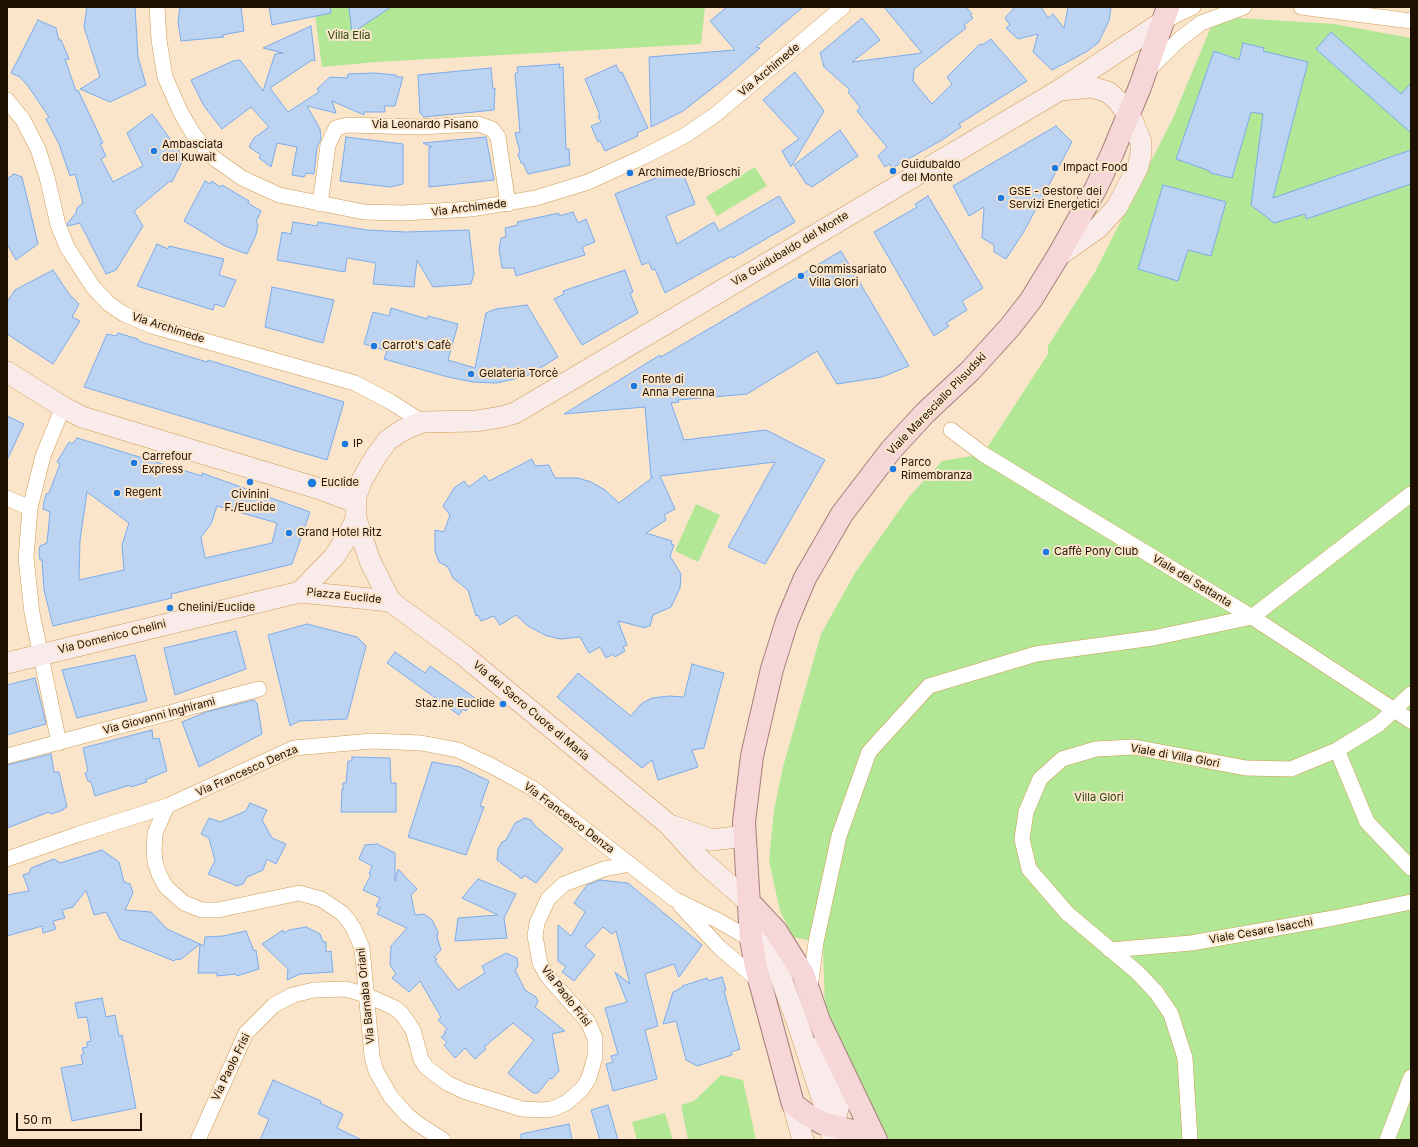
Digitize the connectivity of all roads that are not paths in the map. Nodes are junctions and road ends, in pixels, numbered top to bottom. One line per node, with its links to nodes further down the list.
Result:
1 (157, 7): 12 (street, Via Archimede)
2 (843, 7): 13 (street, Via Archimede)
3 (1193, 7): 6 (street)
4 (1244, 7): 8 (street)
5 (1301, 7): 7 (street)
6 (1166, 14): 8 (main road, Viale Maresciallo Pilsudski); 9 (street, Via Guidubaldo del Monte)
7 (1411, 21)
8 (1145, 73): 11 (main road, Viale Maresciallo Pilsudski)
9 (1058, 91): 11 (street, Via Guidubaldo del Monte); 17 (street, Via Guidubaldo del Monte)
10 (7, 100): 18 (street, Via Archimede)
11 (1129, 115): 14 (main road, Viale Maresciallo Pilsudski); 14 (street, Viale Maresciallo Pilsudski)
12 (320, 204): 13 (street, Via Archimede); 13 (street, Via Leonardo Pisano)
13 (508, 204)
14 (1058, 256): 38 (main road, Viale Maresciallo Pilsudski)
15 (7, 372): 16 (street)
16 (63, 407): 22 (street); 23 (street)
17 (523, 408): 18 (street, Piazza Euclide)
18 (422, 422): 23 (street, Piazza Euclide)
19 (951, 430): 26 (street, Viale dei Settanta)
20 (1411, 494): 26 (street)
21 (7, 498): 22 (street)
22 (30, 508): 27 (street)
23 (355, 511): 24 (street, Piazza Euclide); 25 (street, Piazza Euclide)
24 (300, 592): 25 (street, Piazza Euclide); 27 (street, Via Domenico Chelini)
25 (390, 601): 37 (street, Via del Sacro Cuore di Maria)
26 (1252, 617): 31 (street, Viale dei Settanta); 49 (street)
27 (41, 655): 28 (street, Via Domenico Chelini); 33 (street)
28 (7, 663)
29 (259, 689): 33 (street, Via Giovanni Inghirami)
30 (1411, 694): 31 (street, Viale di Villa Glori)
31 (1394, 710): 32 (street, Viale dei Settanta); 34 (street, Viale di Villa Glori)
32 (1411, 721)
33 (59, 743): 35 (street, Via Giovanni Inghirami)
34 (1337, 750): 41 (street); 47 (street, Viale di Villa Glori)
35 (7, 756)
36 (167, 806): 39 (street, Via Francesco Denza); 40 (street, Via Francesco Denza); 50 (street, Via Barnaba Oriani)
37 (668, 824): 38 (street, Via del Sacro Cuore di Maria); 43 (street, Via del Sacro Cuore di Maria)
38 (744, 836): 43 (main road, Viale Maresciallo Pilsudski)
39 (7, 859)
40 (630, 864): 42 (street, Via Francesco Denza); 50 (street, Via Paolo Frisi)
41 (1411, 868)
42 (674, 899): 45 (street, Via Francesco Denza); 48 (street)
43 (749, 902): 45 (main road, Viale Maresciallo Pilsudski); 46 (main road)
44 (1411, 902): 47 (street, Viale Cesare Isacchi)
45 (751, 939): 46 (street, Via Francesco Denza); 48 (main road, Viale Maresciallo Pilsudski)
46 (779, 948): 48 (street); 49 (main road); 54 (street)
47 (1110, 950): 60 (street, Viale di Villa Glori)
48 (757, 974): 53 (main road, Viale Maresciallo Pilsudski)
49 (810, 989): 51 (main road)
50 (366, 995): 55 (street, Via Paolo Frisi); 56 (street, Via Barnaba Oriani)
51 (819, 1021): 54 (street); 59 (main road)
52 (1411, 1077): 61 (street)
53 (793, 1104): 54 (main road); 57 (street)
54 (832, 1133): 58 (main road)
55 (198, 1140)
56 (443, 1140)
57 (803, 1140)
58 (872, 1140)
59 (876, 1140)
60 (1190, 1140)
61 (1387, 1140)

